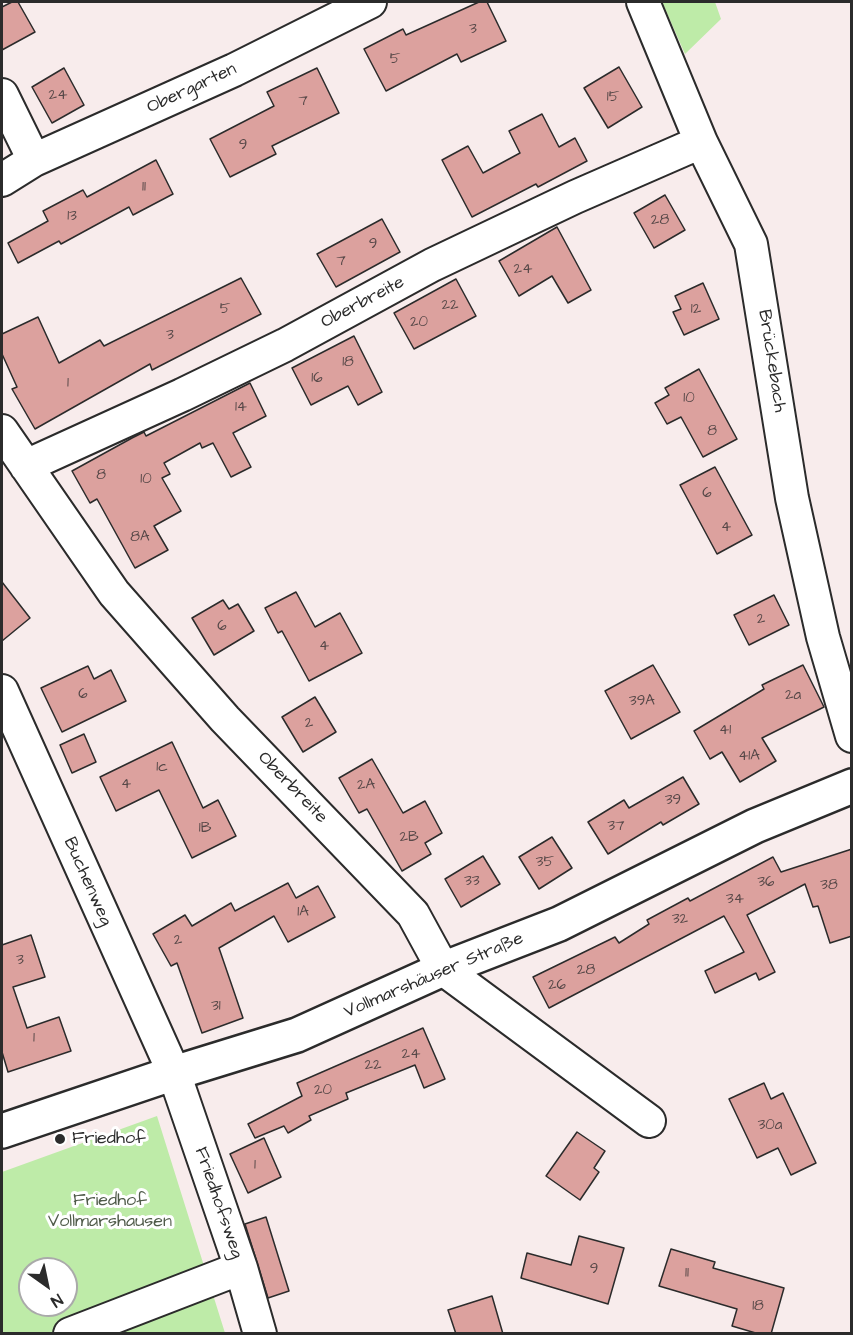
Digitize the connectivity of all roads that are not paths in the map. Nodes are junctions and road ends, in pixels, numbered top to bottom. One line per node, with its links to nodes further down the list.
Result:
1 (643, 2): 4 (street, Brückebach)
2 (354, 5): 5 (street, Obergarten)
3 (2, 95): 5 (street)
4 (701, 142): 8 (street, Oberbreite); 10 (street, Brückebach)
5 (34, 160): 6 (street, Obergarten)
6 (2, 180)
7 (2, 431): 8 (street, Oberbreite)
8 (26, 466): 12 (street, Oberbreite)
9 (2, 691): 13 (street, Buchenweg)
10 (852, 736)
11 (852, 786): 12 (main road, Vollmarshäuser Straße)
12 (443, 969): 13 (main road, Vollmarshäuser Straße); 14 (street)
13 (174, 1072): 15 (main road, Vollmarshäuser Straße); 16 (street, Friedhofsweg)
14 (649, 1121)
15 (2, 1131)
16 (241, 1268): 17 (street); 18 (street, Friedhofsweg)
17 (70, 1334)
18 (260, 1334)

